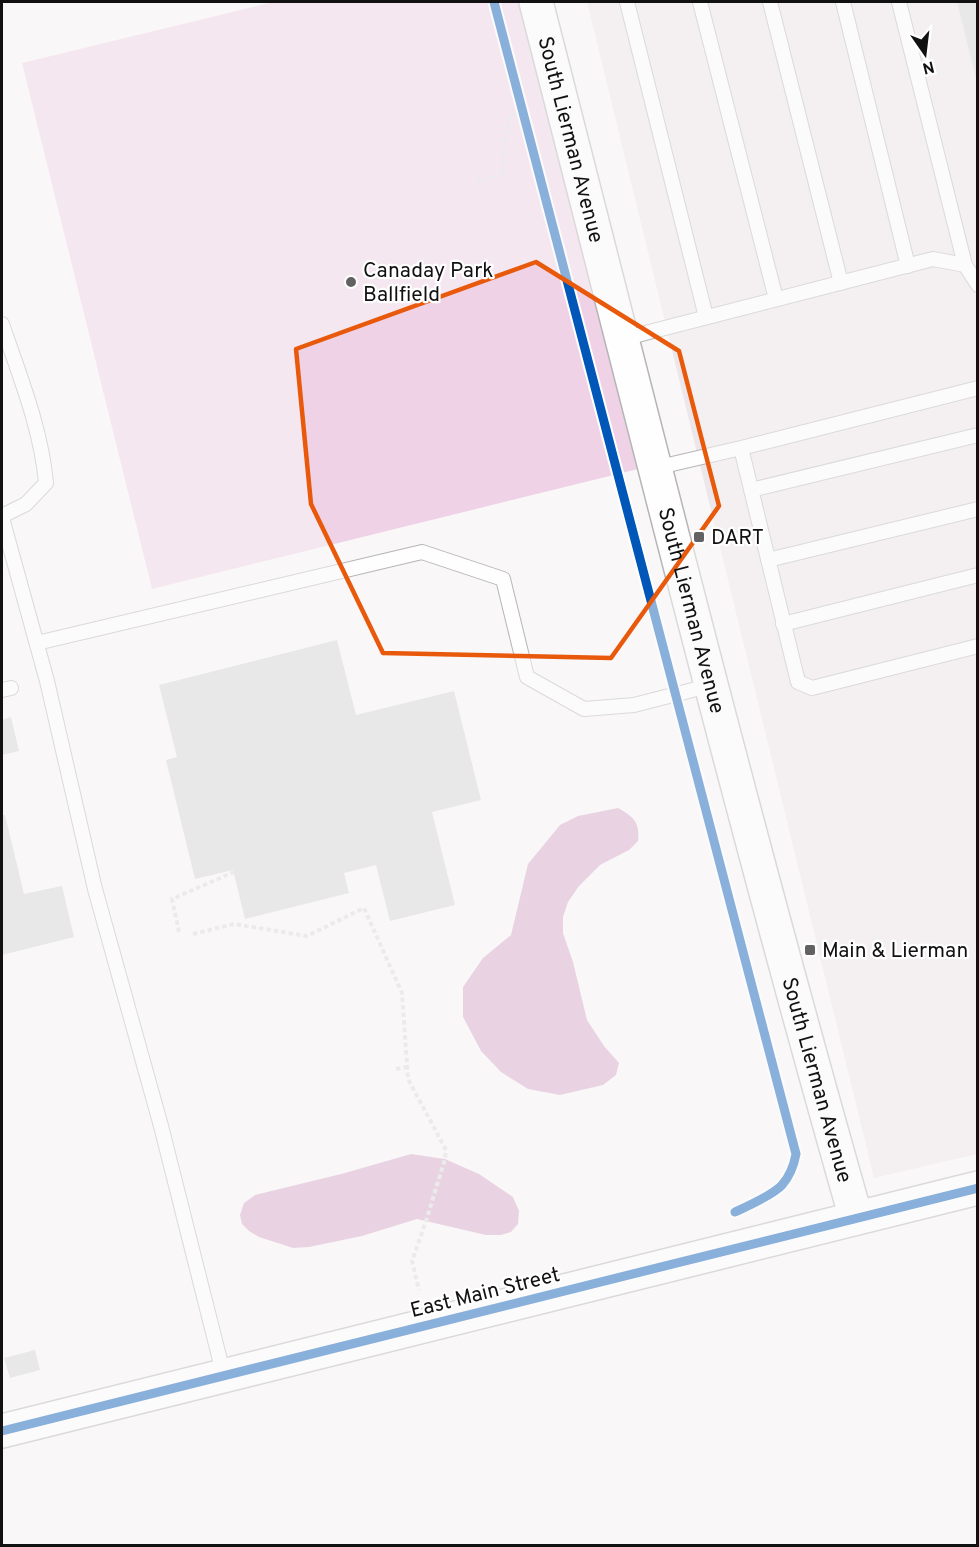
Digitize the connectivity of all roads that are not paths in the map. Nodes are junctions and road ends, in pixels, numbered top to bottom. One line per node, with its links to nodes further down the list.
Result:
1 (536, 2): 14 (street, South Lierman Avenue)
2 (627, 2): 12 (lane)
3 (700, 2): 11 (lane)
4 (770, 2): 9 (lane)
5 (843, 2): 8 (lane)
6 (899, 2): 7 (lane)
7 (965, 265): 8 (lane); 10 (lane)
8 (908, 266): 9 (lane)
9 (841, 283): 11 (lane)
10 (978, 285)
11 (776, 299): 12 (lane)
12 (706, 317): 14 (lane)
13 (2, 324): 21 (lane)
14 (622, 339): 18 (street, South Lierman Avenue)
15 (978, 388): 17 (lane)
16 (978, 435): 19 (lane)
17 (741, 448): 18 (lane); 19 (lane)
18 (655, 468): 27 (street, South Lierman Avenue)
19 (751, 490): 22 (lane)
20 (978, 509): 22 (lane)
21 (2, 517): 25 (lane)
22 (768, 560): 24 (lane)
23 (978, 575): 24 (lane)
24 (783, 624): 26 (lane)
25 (37, 643): 27 (lane); 30 (lane)
26 (978, 646)
27 (712, 685): 29 (street, South Lierman Avenue)
28 (978, 1188): 29 (street, East Main Street)
29 (856, 1218): 30 (street, East Main Street)
30 (224, 1376): 31 (street, East Main Street)
31 (2, 1431)

